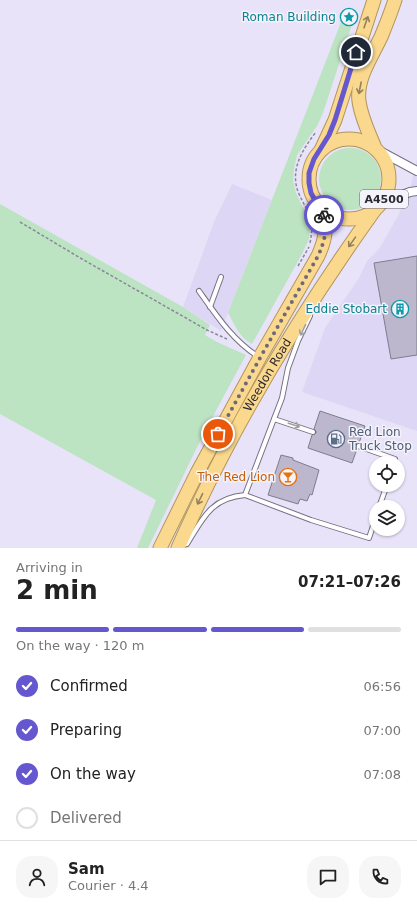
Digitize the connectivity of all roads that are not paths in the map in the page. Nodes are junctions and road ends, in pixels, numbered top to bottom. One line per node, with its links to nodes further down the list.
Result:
1 (374, 0): 4 (highway, one-way to 1)
2 (396, 0): 3 (highway, A4500, one-way to 3)
3 (376, 149): 4 (highway); 5 (street); 7 (highway, A4500)
4 (320, 151): 8 (highway)
5 (417, 171)
6 (417, 191): 7 (street)
7 (378, 207): 8 (highway, A4500); 9 (highway, Weedon Road / A4500, one-way to 9)
8 (322, 209): 13 (highway, Weedon Road)
9 (332, 270): 14 (lane, one-way to 14); 21 (highway, Weedon Road / A4500, one-way to 21)
10 (221, 277): 12 (lane)
11 (198, 291): 12 (lane)
12 (210, 306): 13 (lane)
13 (260, 358): 20 (highway, Weedon Road)
14 (274, 419): 15 (lane, one-way to 15); 18 (lane)
15 (313, 432)
16 (358, 446): 17 (lane)
17 (386, 456)
18 (244, 495): 19 (lane); 22 (lane)
19 (370, 536)
20 (160, 548)
21 (178, 548)
22 (184, 548)

